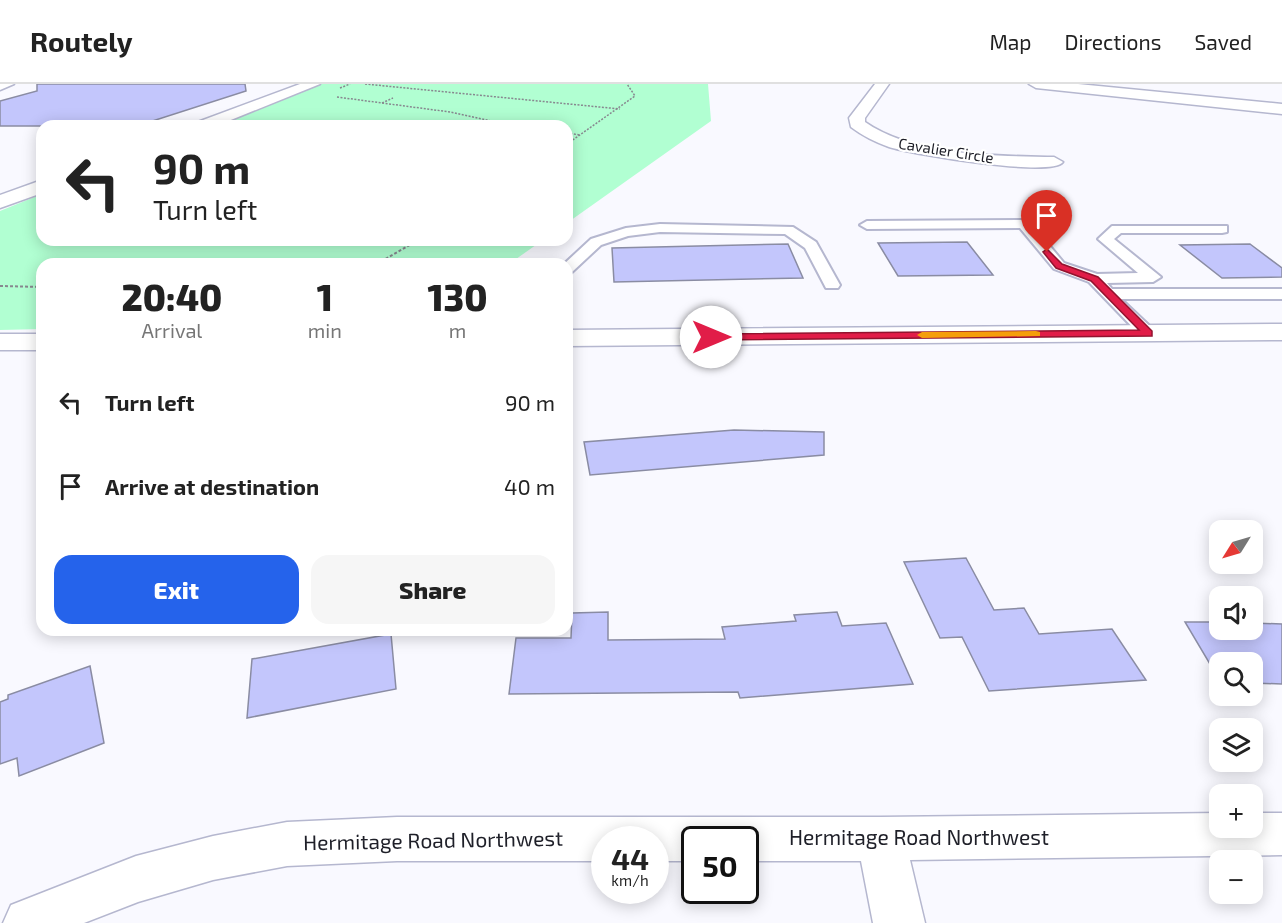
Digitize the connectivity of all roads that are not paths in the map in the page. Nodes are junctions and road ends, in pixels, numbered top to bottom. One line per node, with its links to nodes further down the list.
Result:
1 (7, 84): 5 (street)
2 (313, 84): 7 (street)
3 (882, 84): 8 (street, Cavalier Circle)
4 (1036, 84): 6 (street)
5 (0, 86)
6 (1282, 109)
7 (217, 120)
8 (1054, 162)
9 (36, 188): 10 (street)
10 (0, 202)
11 (867, 225): 14 (lane)
12 (1222, 229): 14 (lane)
13 (573, 263): 15 (lane)
14 (1095, 279): 16 (lane)
15 (832, 285)
16 (1107, 294): 17 (lane); 19 (lane)
17 (1282, 294)
18 (1282, 332): 19 (street)
19 (1148, 333): 20 (street)
20 (573, 338)
21 (0, 342): 22 (street)
22 (36, 342)
23 (1282, 834): 24 (street, Hermitage Road Northwest)
24 (881, 839): 25 (street, Hermitage Road Northwest); 26 (street)
25 (29, 923)
26 (899, 923)

